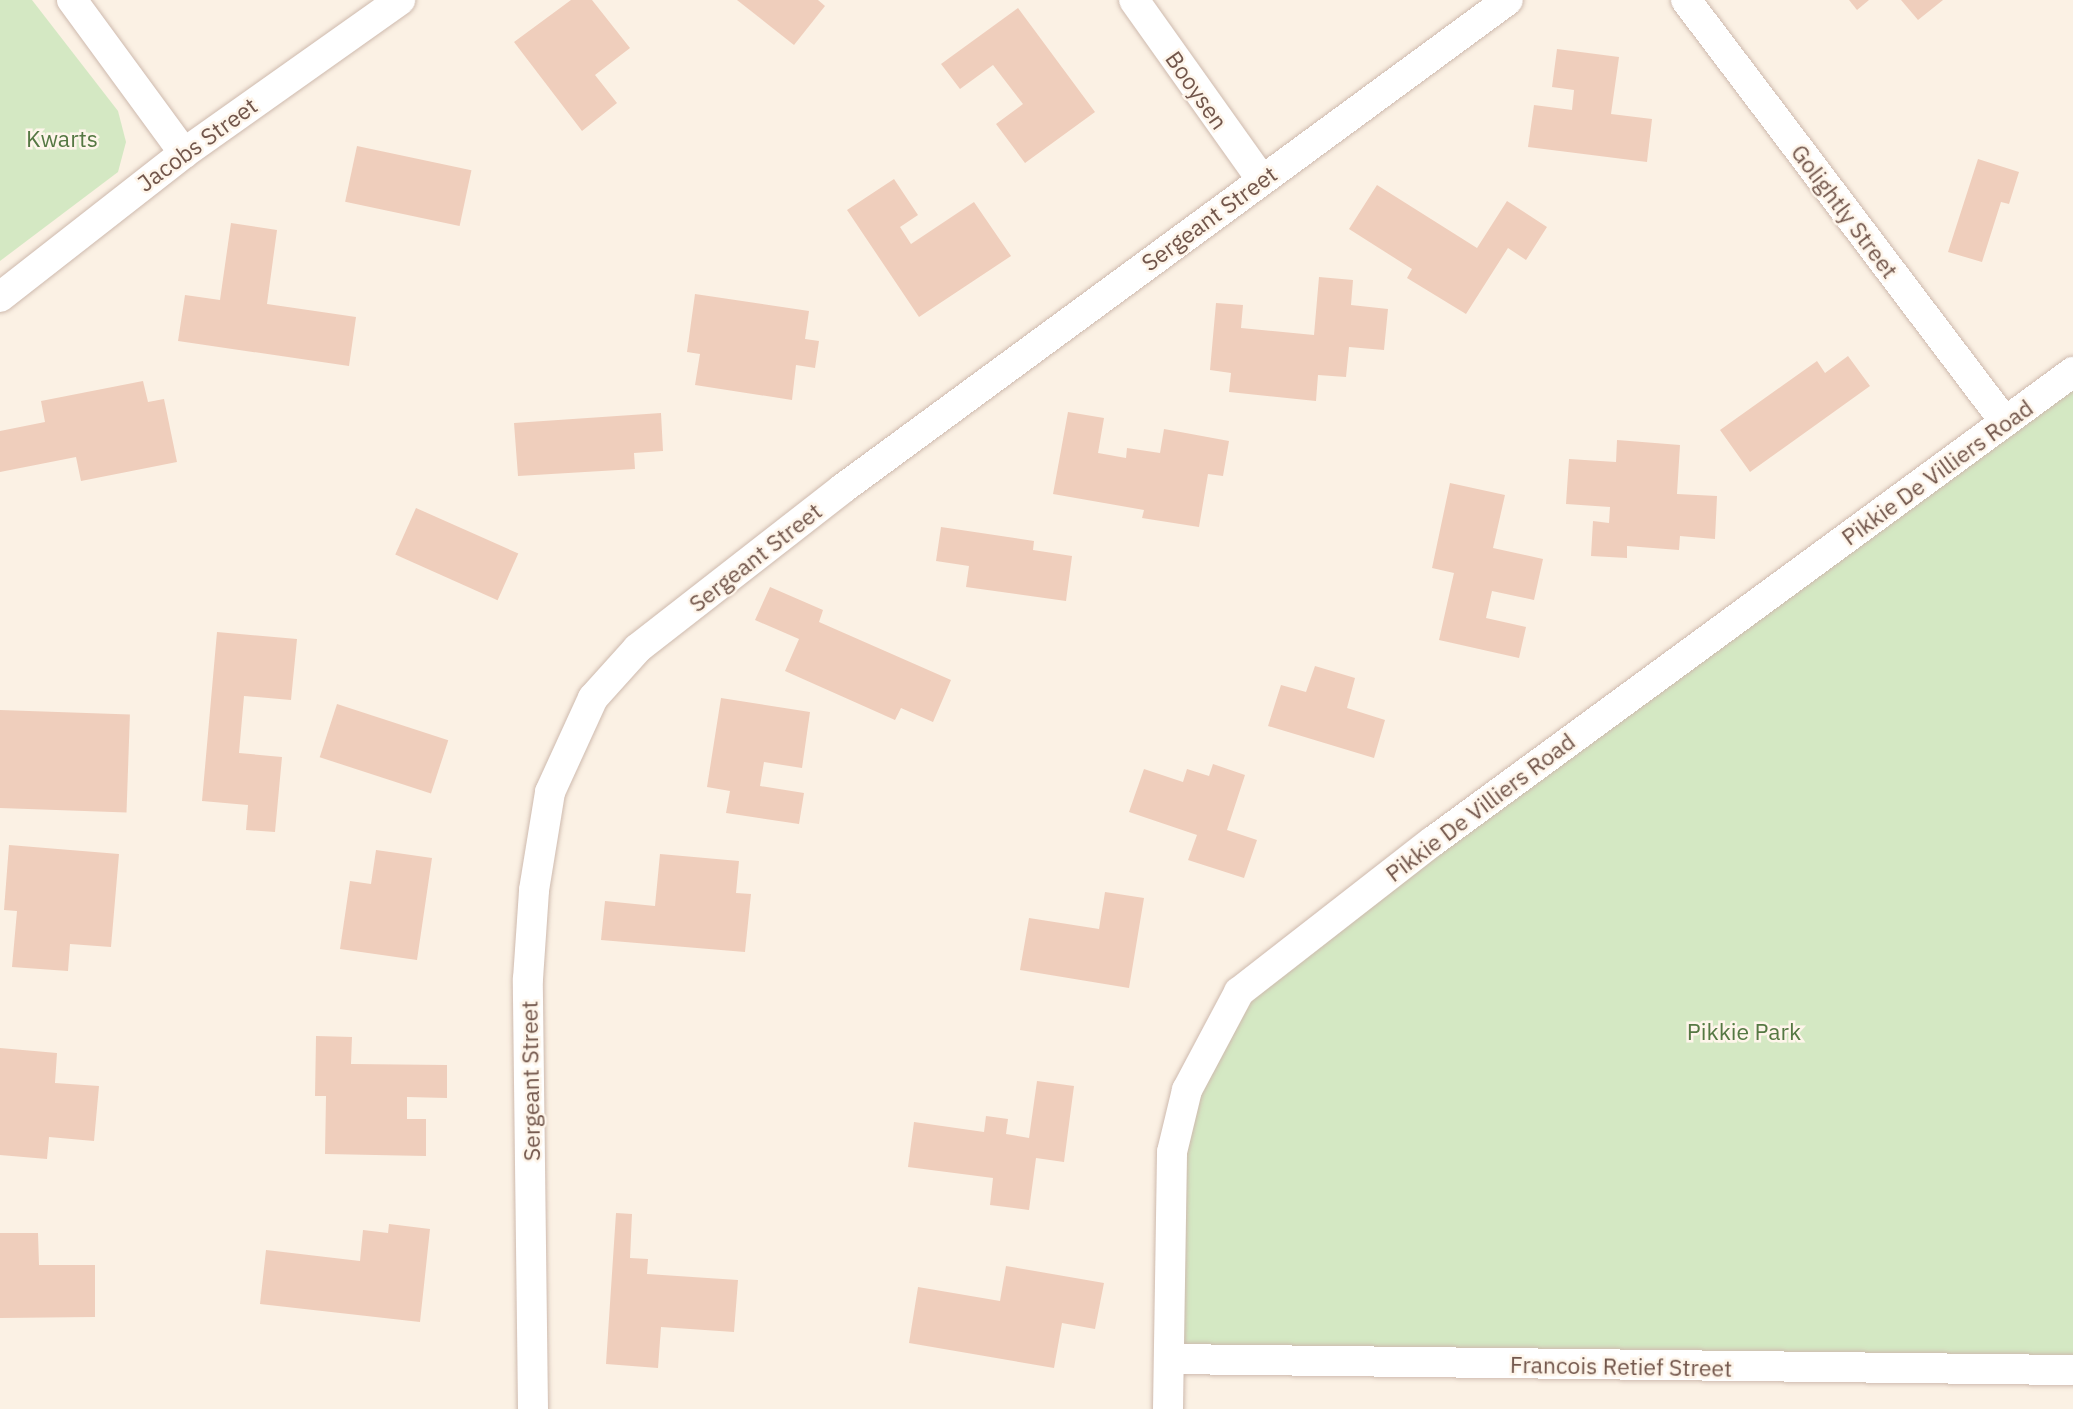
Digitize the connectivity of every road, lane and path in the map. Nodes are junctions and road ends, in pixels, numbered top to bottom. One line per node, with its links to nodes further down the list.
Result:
1 (72, 0): 6 (street)
2 (400, 0): 6 (street, Jacobs Street)
3 (1134, 0): 7 (street, Booysen)
4 (1508, 0): 7 (street, Sergeant Street)
5 (1686, 0): 10 (street, Golightly Street)
6 (184, 153): 8 (street, Jacobs Street)
7 (1261, 179): 13 (street, Sergeant Street)
8 (0, 296)
9 (2073, 372): 10 (street, Pikkie De Villiers Road)
10 (2005, 422): 11 (street, Pikkie De Villiers Road)
11 (1170, 1359): 12 (street, Francois Retief Street); 14 (street, Pikkie De Villiers Road)
12 (2073, 1370)
13 (533, 1409)
14 (1168, 1409)

